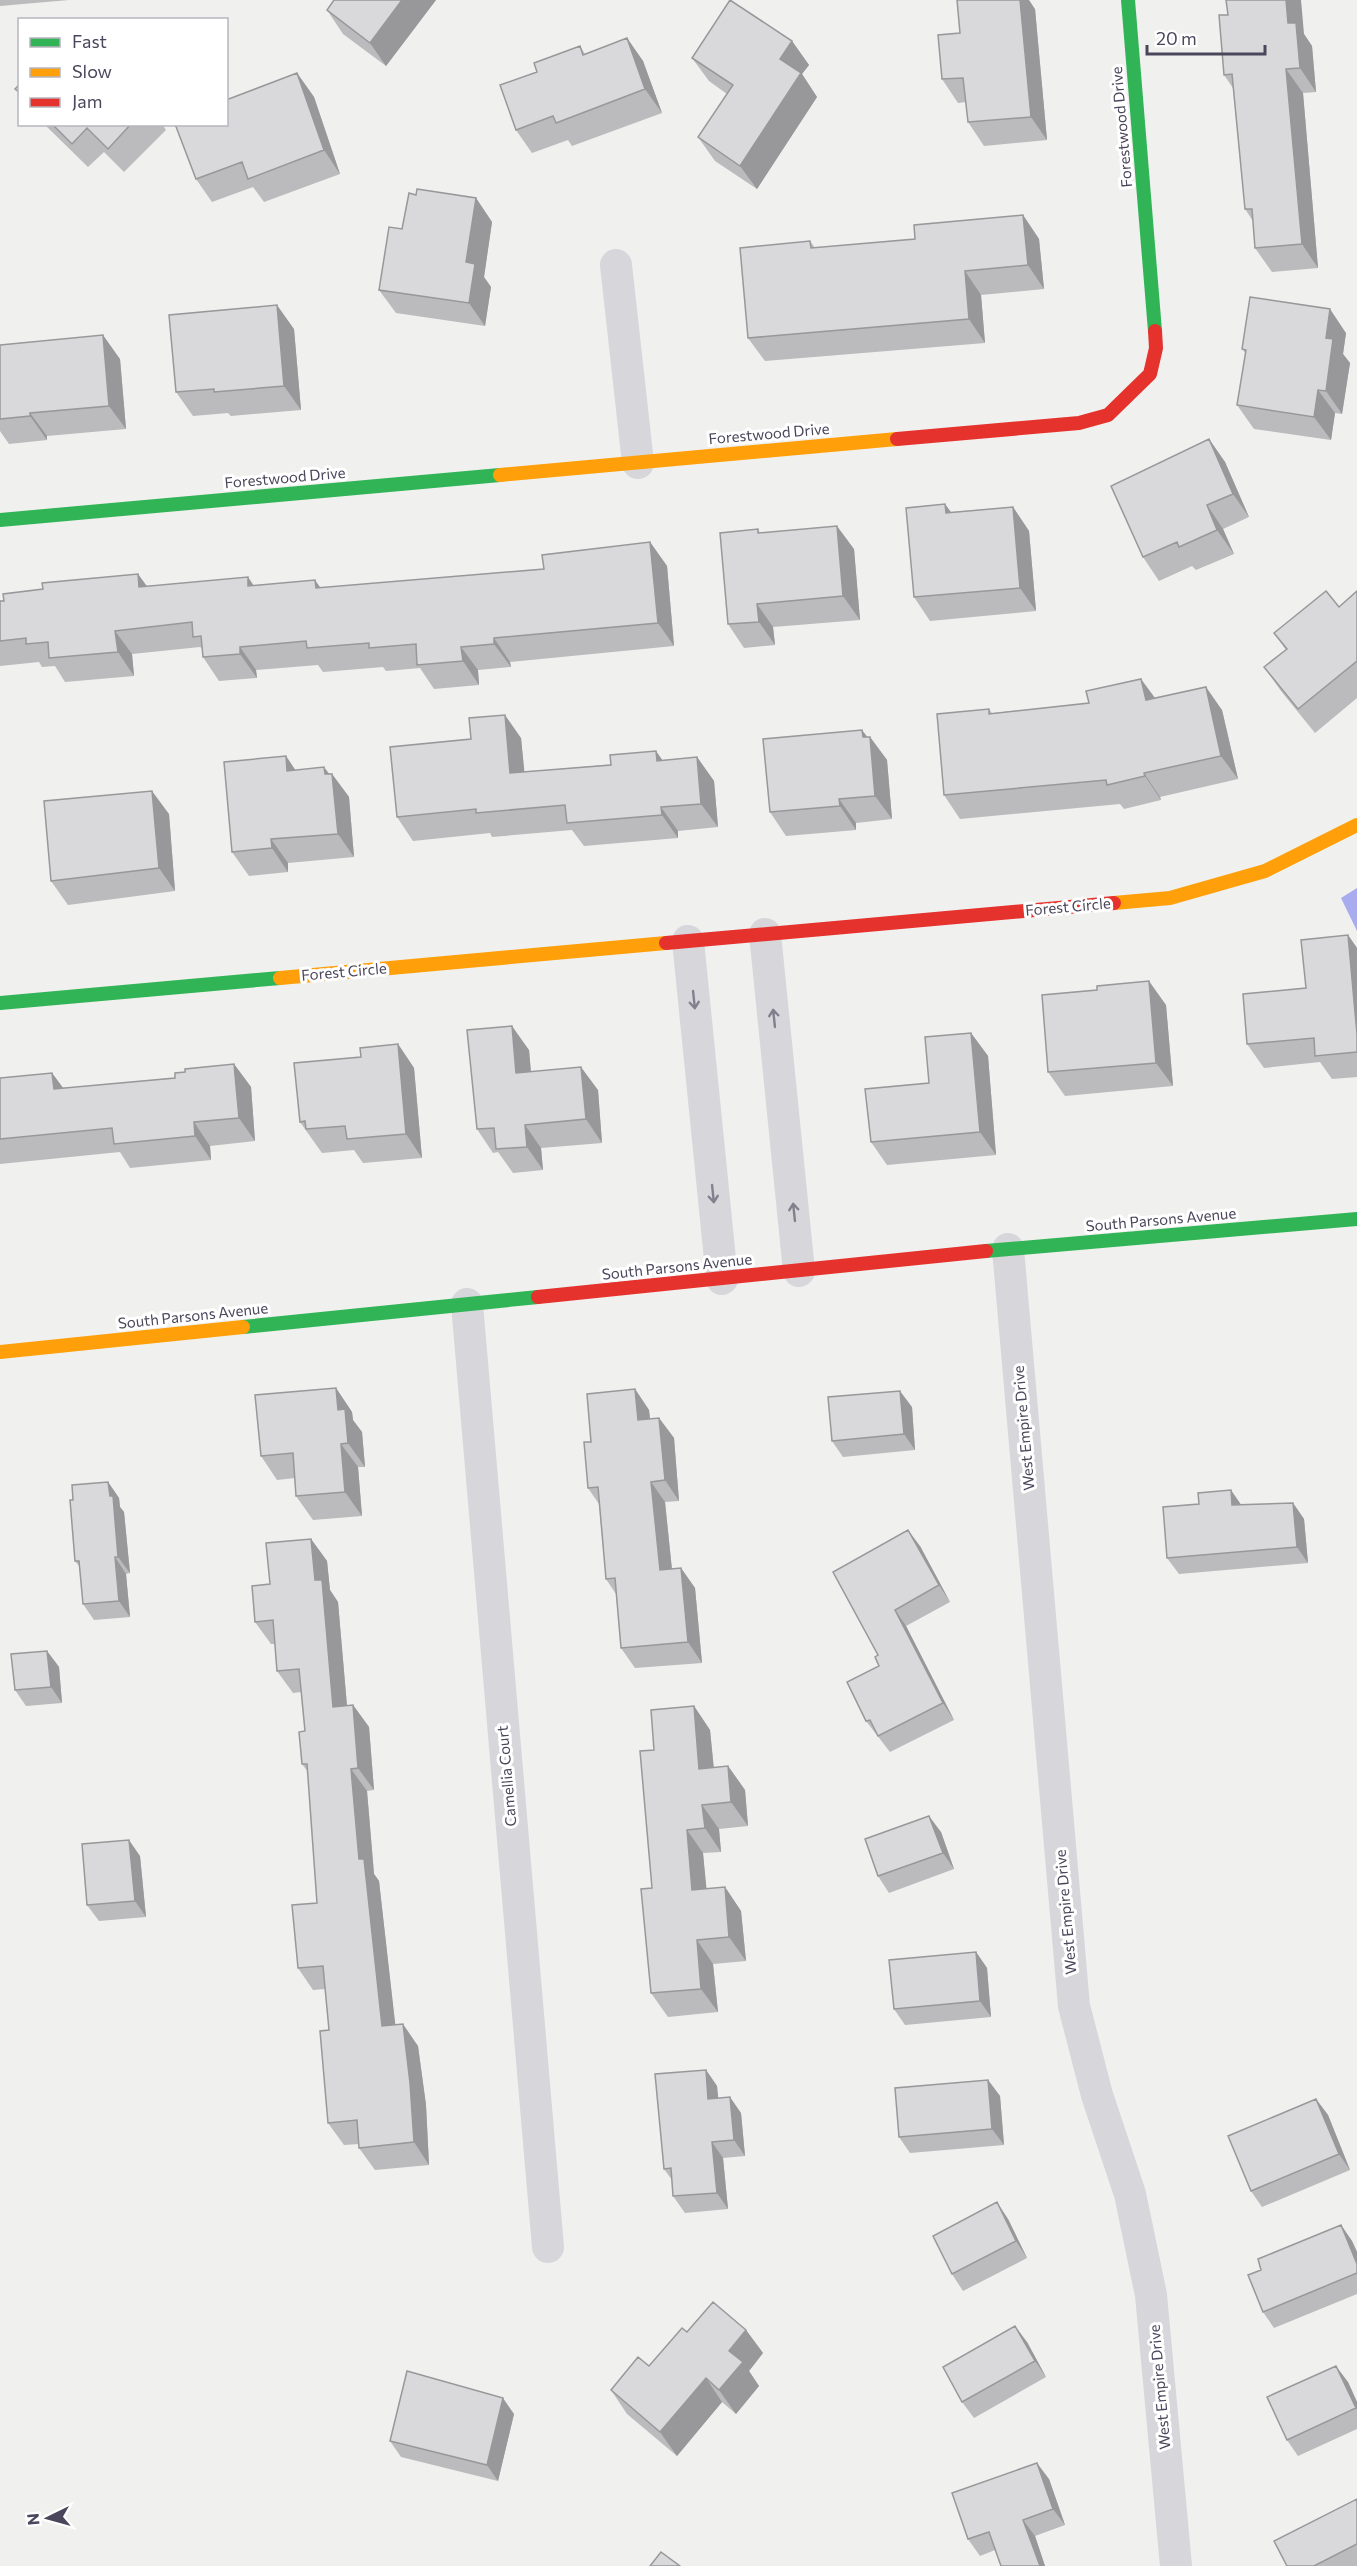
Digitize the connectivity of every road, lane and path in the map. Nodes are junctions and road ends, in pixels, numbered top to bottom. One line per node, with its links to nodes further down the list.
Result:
1 (1128, 0): 3 (street, Forestwood Drive)
2 (616, 265): 3 (street)
3 (638, 463): 4 (street, Forestwood Drive)
4 (0, 520)
5 (1357, 825): 6 (street, Forest Circle)
6 (765, 934): 7 (street, Forest Circle); 11 (street, one-way to 6)
7 (688, 941): 8 (street, Forest Circle); 12 (street, one-way to 12)
8 (0, 1003)
9 (1357, 1219): 10 (street, South Parsons Avenue)
10 (1008, 1250): 11 (street, South Parsons Avenue); 16 (street, West Empire Drive)
11 (799, 1271): 12 (street, South Parsons Avenue)
12 (722, 1279): 13 (street, South Parsons Avenue)
13 (467, 1304): 14 (street, South Parsons Avenue); 15 (street, Camellia Court)
14 (0, 1352)
15 (548, 2247)
16 (1176, 2566)

